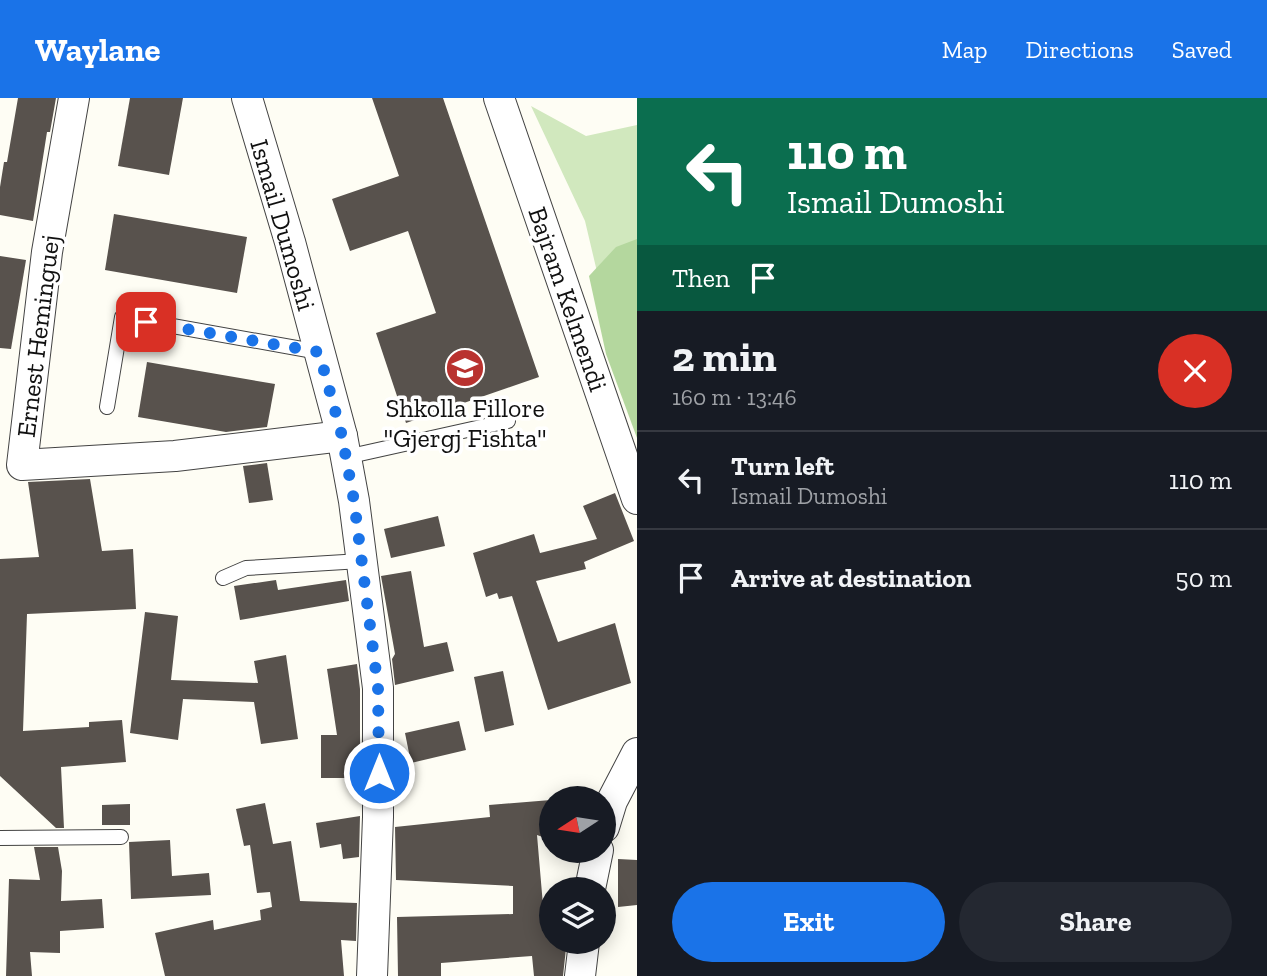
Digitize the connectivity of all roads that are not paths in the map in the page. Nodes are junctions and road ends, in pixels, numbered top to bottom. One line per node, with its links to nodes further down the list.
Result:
1 (74, 98): 7 (street, Ernest Heminguej)
2 (247, 98): 4 (street, Ismail Dumoshi)
3 (499, 98): 8 (street, Bajram Kelmendi)
4 (319, 352): 5 (lane, Ismail Dumoshi); 7 (street, Ismail Dumoshi)
5 (107, 407)
6 (508, 421): 7 (lane)
7 (344, 447): 9 (street, Ismail Dumoshi)
8 (637, 499)
9 (361, 561): 10 (lane); 16 (street, Ismail Dumoshi)
10 (223, 578)
11 (637, 753): 12 (street)
12 (616, 793)
13 (121, 837): 14 (lane)
14 (0, 838)
15 (583, 954): 17 (street)
16 (372, 976)
17 (580, 976)

